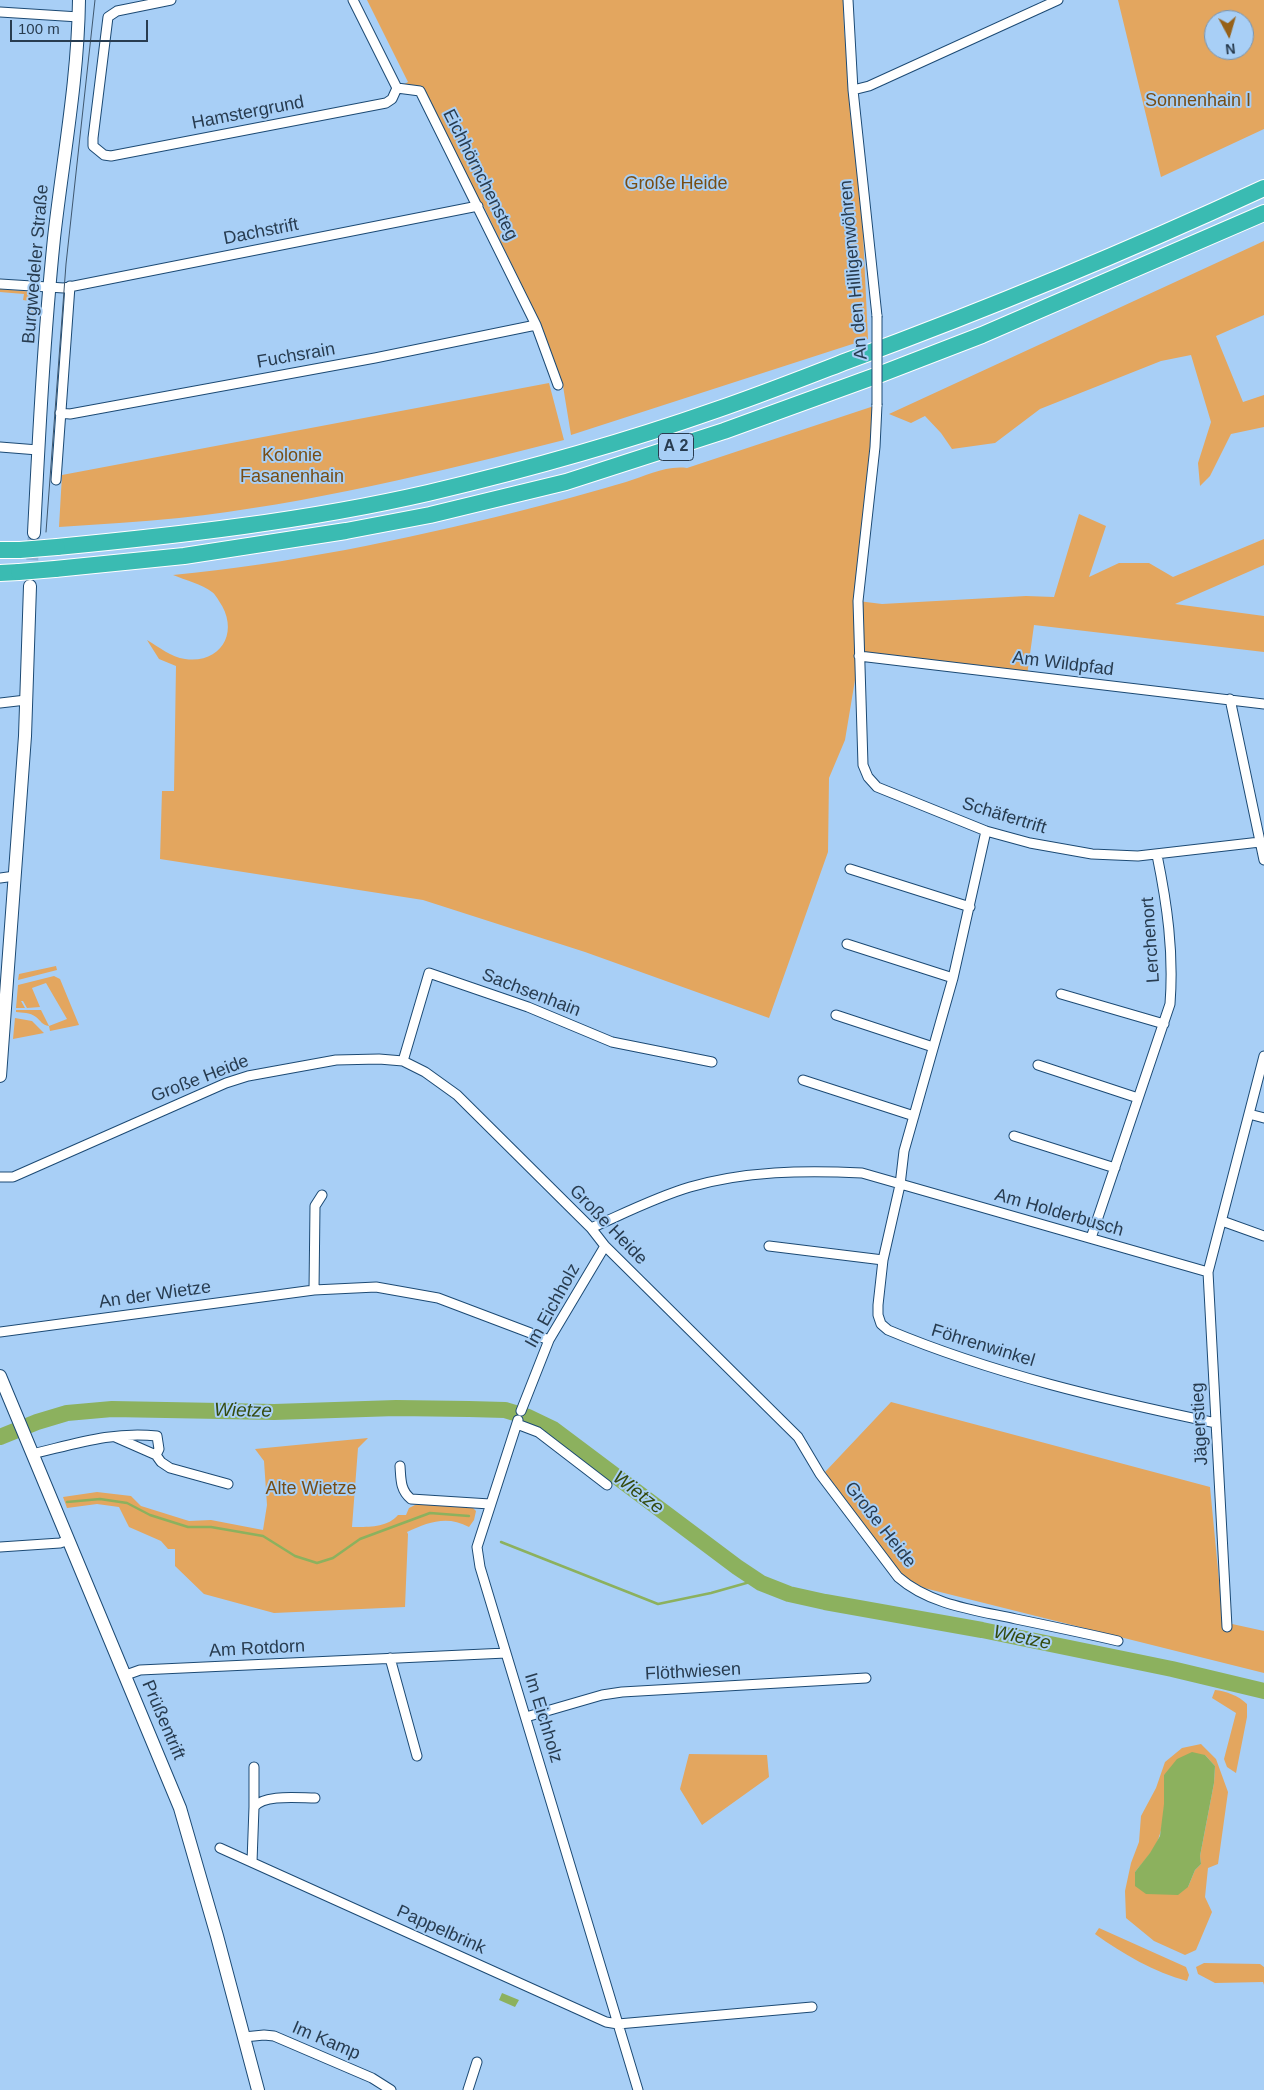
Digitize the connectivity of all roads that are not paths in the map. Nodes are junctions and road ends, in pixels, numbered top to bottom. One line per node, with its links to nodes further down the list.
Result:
1 (79, 0): 7 (main road, Burgwedeler Straße)
2 (171, 0): 8 (street, Hamstergrund)
3 (353, 0): 8 (street)
4 (848, 0): 9 (street, An den Hilligenwöhren)
5 (1058, 0): 9 (street)
6 (0, 12): 7 (street)
7 (79, 18): 15 (main road, Burgwedeler Straße)
8 (397, 88): 11 (street, Eichhörnchensteg)
9 (853, 90): 26 (street, An den Hilligenwöhren, bridge)
10 (1264, 188): 23 (highway, A 2, bridge)
11 (478, 206): 14 (street, Dachstrift); 16 (street, Eichhörnchensteg)
12 (1264, 213): 24 (highway, A 2, bridge)
13 (0, 284): 15 (street, Dachstrift)
14 (70, 286): 15 (street, Dachstrift); 18 (street, Burgwedeler Straße)
15 (49, 287): 20 (main road, Burgwedeler Straße)
16 (536, 325): 17 (street, Eichhörnchensteg); 18 (street, Fuchsrain)
17 (558, 385)
18 (60, 413): 21 (street, Burgwedeler Straße)
19 (0, 447): 20 (street)
20 (38, 450): 22 (main road, Burgwedeler Straße)
21 (56, 480)
22 (34, 533)
23 (0, 550)
24 (0, 573)
25 (30, 586): 28 (main road)
26 (859, 656): 27 (street, Am Wildpfad); 31 (street, Schäfertrift)
27 (1230, 699): 30 (street, Am Wildpfad); 32 (street)
28 (26, 700): 29 (street); 36 (main road)
29 (0, 702)
30 (1264, 704)
31 (986, 831): 33 (street, Schäfertrift); 38 (street, Föhrenwinkel)
32 (1260, 842): 33 (street, Schäfertrift); 34 (street)
33 (1157, 855): 43 (street, Lerchenort)
34 (1264, 860)
35 (850, 869): 38 (street)
36 (14, 876): 37 (street); 49 (main road)
37 (0, 878)
38 (970, 907): 40 (street, Föhrenwinkel)
39 (847, 944): 40 (street)
40 (952, 978): 44 (street, Föhrenwinkel)
41 (1061, 994): 43 (street)
42 (836, 1016): 44 (street)
43 (1164, 1024): 51 (street, Lerchenort)
44 (933, 1047): 53 (street, Föhrenwinkel)
45 (1264, 1056): 52 (street, Jägerstieg)
46 (403, 1061): 47 (street, Sachsenhain); 57 (street, Große Heide); 61 (street, Große Heide)
47 (712, 1062)
48 (1038, 1065): 51 (street)
49 (0, 1076)
50 (803, 1080): 53 (street)
51 (1138, 1098): 56 (street, Lerchenort)
52 (1249, 1114): 54 (street); 60 (street, Jägerstieg)
53 (914, 1116): 58 (street, Föhrenwinkel)
54 (1264, 1118)
55 (1014, 1136): 56 (street)
56 (1115, 1168): 63 (street, Lerchenort)
57 (0, 1177)
58 (900, 1185): 61 (street, Am Holderbusch); 63 (street, Am Holderbusch); 66 (street, Föhrenwinkel)
59 (322, 1195): 68 (street)
60 (1222, 1221): 62 (street); 67 (street, Jägerstieg)
61 (591, 1228): 64 (street, Große Heide)
62 (1264, 1236)
63 (1091, 1238): 67 (street, Am Holderbusch)
64 (605, 1246): 70 (street, Im Eichholz); 84 (street, Große Heide)
65 (769, 1246): 66 (street)
66 (883, 1260): 73 (street, Föhrenwinkel)
67 (1208, 1272): 73 (street, Jägerstieg)
68 (314, 1290): 69 (street, An der Wietze); 70 (street, An der Wietze)
69 (0, 1332)
70 (549, 1340): 72 (street, Im Eichholz)
71 (0, 1376): 75 (main road, Prüßentrift)
72 (521, 1411)
73 (1216, 1423): 83 (street, Jägerstieg)
74 (111, 1436): 75 (street); 76 (street); 76 (street)
75 (32, 1454): 81 (main road, Prüßentrift)
76 (156, 1455): 78 (street)
77 (400, 1466): 80 (street)
78 (228, 1484)
79 (607, 1485): 80 (street, Im Eichholz)
80 (490, 1504): 85 (street, Im Eichholz)
81 (69, 1540): 82 (street); 87 (main road, Prüßentrift)
82 (0, 1547)
83 (1227, 1627)
84 (1118, 1641)
85 (506, 1653): 86 (street, Am Rotdorn); 89 (street, Im Eichholz)
86 (390, 1658): 87 (street, Am Rotdorn); 90 (street)
87 (126, 1675): 98 (main road, Prüßentrift)
88 (866, 1678): 89 (street, Flöthwiesen)
89 (526, 1717): 97 (street, Im Eichholz)
90 (417, 1756)
91 (254, 1767): 93 (street)
92 (315, 1798): 93 (street)
93 (254, 1807): 95 (street)
94 (220, 1848): 95 (street, Pappelbrink)
95 (252, 1862): 97 (street, Pappelbrink)
96 (812, 2007): 97 (street)
97 (618, 2024): 103 (street, Im Eichholz)
98 (244, 2037): 100 (main road, Prüßentrift); 101 (street, Im Kamp)
99 (477, 2062): 102 (street)
100 (258, 2090)
101 (391, 2090)
102 (468, 2090)
103 (638, 2090)

